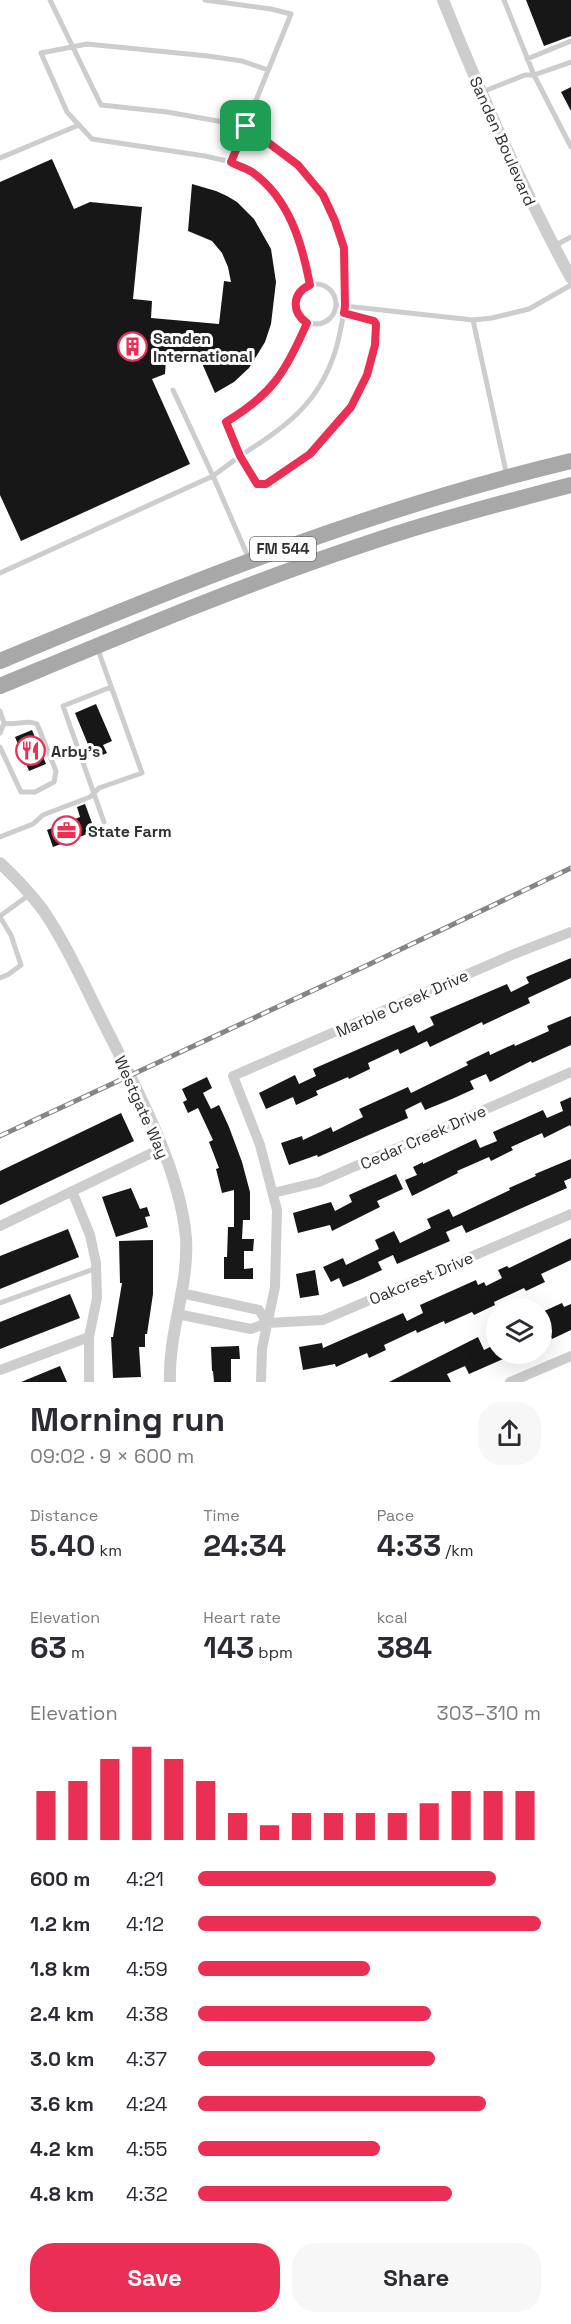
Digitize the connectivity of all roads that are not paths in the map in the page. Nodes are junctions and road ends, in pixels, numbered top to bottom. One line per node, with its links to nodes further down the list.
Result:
1 (50, 0): 6 (lane)
2 (205, 0): 9 (lane)
3 (443, 0): 11 (street, Sanden Boulevard)
4 (504, 0): 7 (lane)
5 (571, 41): 7 (lane)
6 (72, 46): 9 (lane); 12 (lane); 13 (lane)
7 (527, 59): 10 (lane)
8 (571, 62): 10 (lane)
9 (268, 70): 13 (lane)
10 (534, 75): 11 (lane); 14 (lane)
11 (480, 93): 18 (street, Sanden Boulevard)
12 (79, 125): 15 (lane); 16 (lane)
13 (246, 126): 16 (lane); 23 (lane)
14 (571, 147)
15 (0, 158)
16 (231, 162): 20 (lane)
17 (571, 237): 18 (lane)
18 (554, 246): 19 (street, Sanden Boulevard)
19 (571, 278)
20 (310, 285): 22 (lane); 26 (lane)
21 (571, 285): 25 (lane)
22 (336, 305): 23 (lane); 26 (lane)
23 (345, 306): 24 (lane); 25 (lane)
24 (344, 313): 28 (lane); 28 (lane)
25 (473, 320): 31 (lane)
26 (307, 323): 28 (lane)
27 (173, 390): 30 (lane)
28 (240, 456): 30 (lane)
29 (571, 461): 31 (main road, FM 544 / FM 544)
30 (213, 476): 33 (lane); 34 (lane)
31 (507, 477): 33 (main road, FM 544 / FM 544)
32 (571, 485): 35 (main road, FM 544 / FM 544)
33 (250, 561): 35 (main road); 37 (main road, FM 544 / FM 544)
34 (0, 573)
35 (259, 581): 36 (main road, FM 544 / FM 544)
36 (97, 646): 38 (main road, FM 544 / FM 544); 39 (lane)
37 (0, 661)
38 (0, 686)
39 (111, 687): 44 (lane); 44 (lane)
40 (0, 711): 41 (lane)
41 (4, 723): 42 (lane); 43 (lane)
42 (0, 733)
43 (0, 747)
44 (94, 794): 45 (lane); 46 (lane)
45 (104, 822)
46 (0, 837)
47 (0, 863): 48 (street, Westgate Way)
48 (31, 894): 49 (lane); 53 (street, Westgate Way)
49 (0, 916): 51 (lane)
50 (571, 932): 55 (street, Marble Creek Drive)
51 (0, 978)
52 (571, 1072): 55 (street, Cedar Creek Drive)
53 (162, 1148): 54 (street); 59 (street, Westgate Way)
54 (72, 1191): 57 (street); 58 (street)
55 (273, 1193): 62 (street)
56 (571, 1214): 62 (street, Oakcrest Drive)
57 (0, 1226)
58 (97, 1268): 60 (lane); 63 (street)
59 (181, 1293): 61 (street, Westgate Way); 62 (street)
60 (0, 1303)
61 (177, 1314): 62 (street, Oakcrest Drive); 67 (street, Westgate Way)
62 (267, 1323): 68 (street)
63 (89, 1337): 65 (street); 66 (street)
64 (571, 1356): 69 (street)
65 (0, 1370)
66 (89, 1382)
67 (170, 1382)
68 (261, 1382)
69 (510, 1382)

